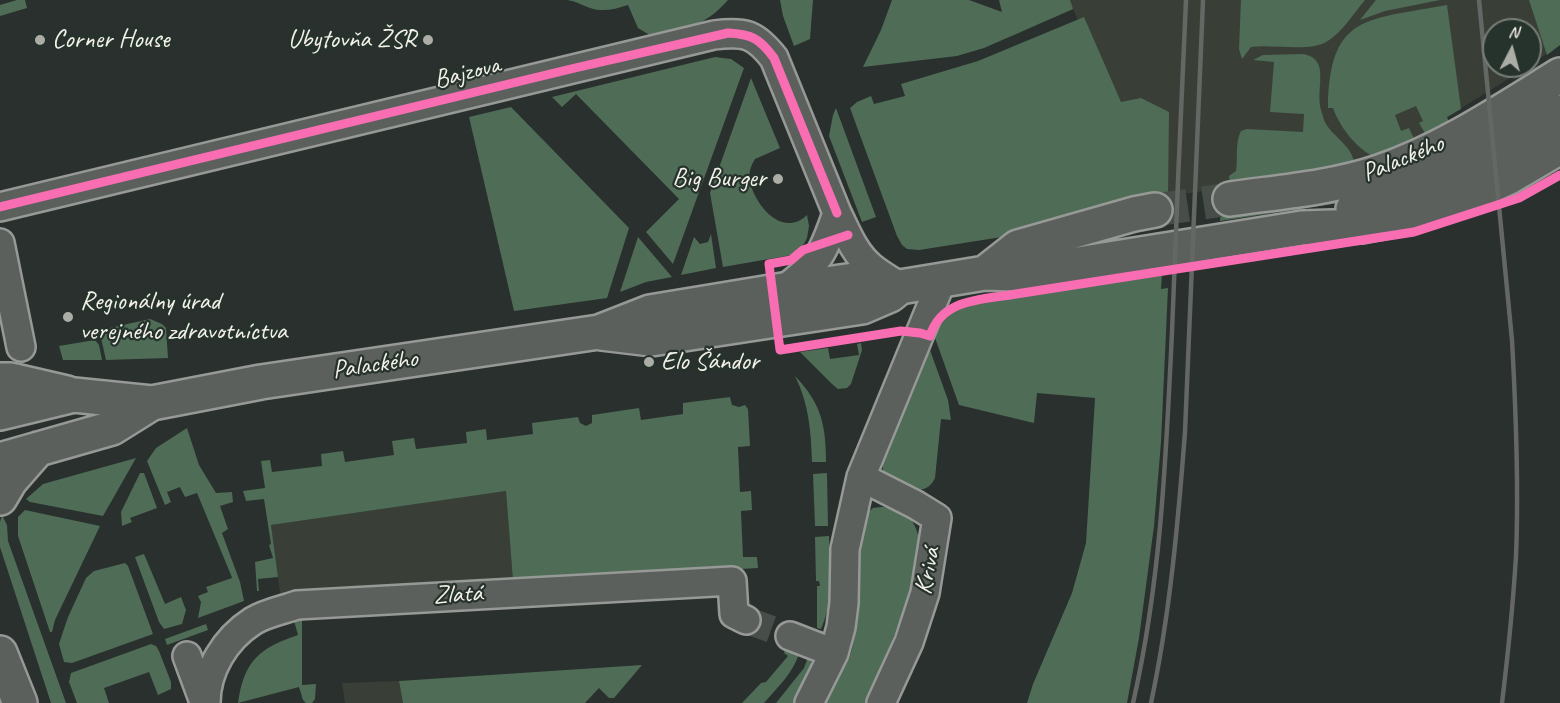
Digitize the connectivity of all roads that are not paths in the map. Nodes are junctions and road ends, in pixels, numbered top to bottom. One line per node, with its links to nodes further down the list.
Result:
1 (1560, 75): 4 (street, Palackého)
2 (1560, 112): 8 (street, Palackého)
3 (1560, 147): 8 (street, Palackého)
4 (1230, 199)
5 (0, 207): 7 (street, Bajzova)
6 (1155, 210): 10 (street, Palackého)
7 (837, 213): 12 (street, Bajzova); 13 (street)
8 (1302, 228): 10 (street, Palackého)
9 (0, 243): 15 (street)
10 (985, 273): 11 (street, Palackého)
11 (942, 280): 12 (street, Palackého); 22 (street)
12 (900, 287): 13 (street, Palackého); 14 (street, Palackého)
13 (783, 290): 14 (street, Palackého)
14 (599, 332): 18 (street, Palackého)
15 (21, 347)
16 (0, 380): 17 (street)
17 (74, 395): 18 (street, Palackého); 19 (street, Palackého)
18 (153, 403): 20 (street, Palackého)
19 (0, 412)
20 (38, 449): 21 (street, Palackého); 23 (street)
21 (0, 460)
22 (861, 477): 26 (street); 32 (street, Krivá)
23 (0, 498)
24 (740, 617): 30 (street, Zlatá)
25 (790, 636): 26 (street)
26 (834, 652): 31 (street)
27 (0, 653): 29 (street)
28 (187, 656): 30 (street)
29 (20, 703)
30 (205, 703)
31 (809, 703)
32 (881, 703)

